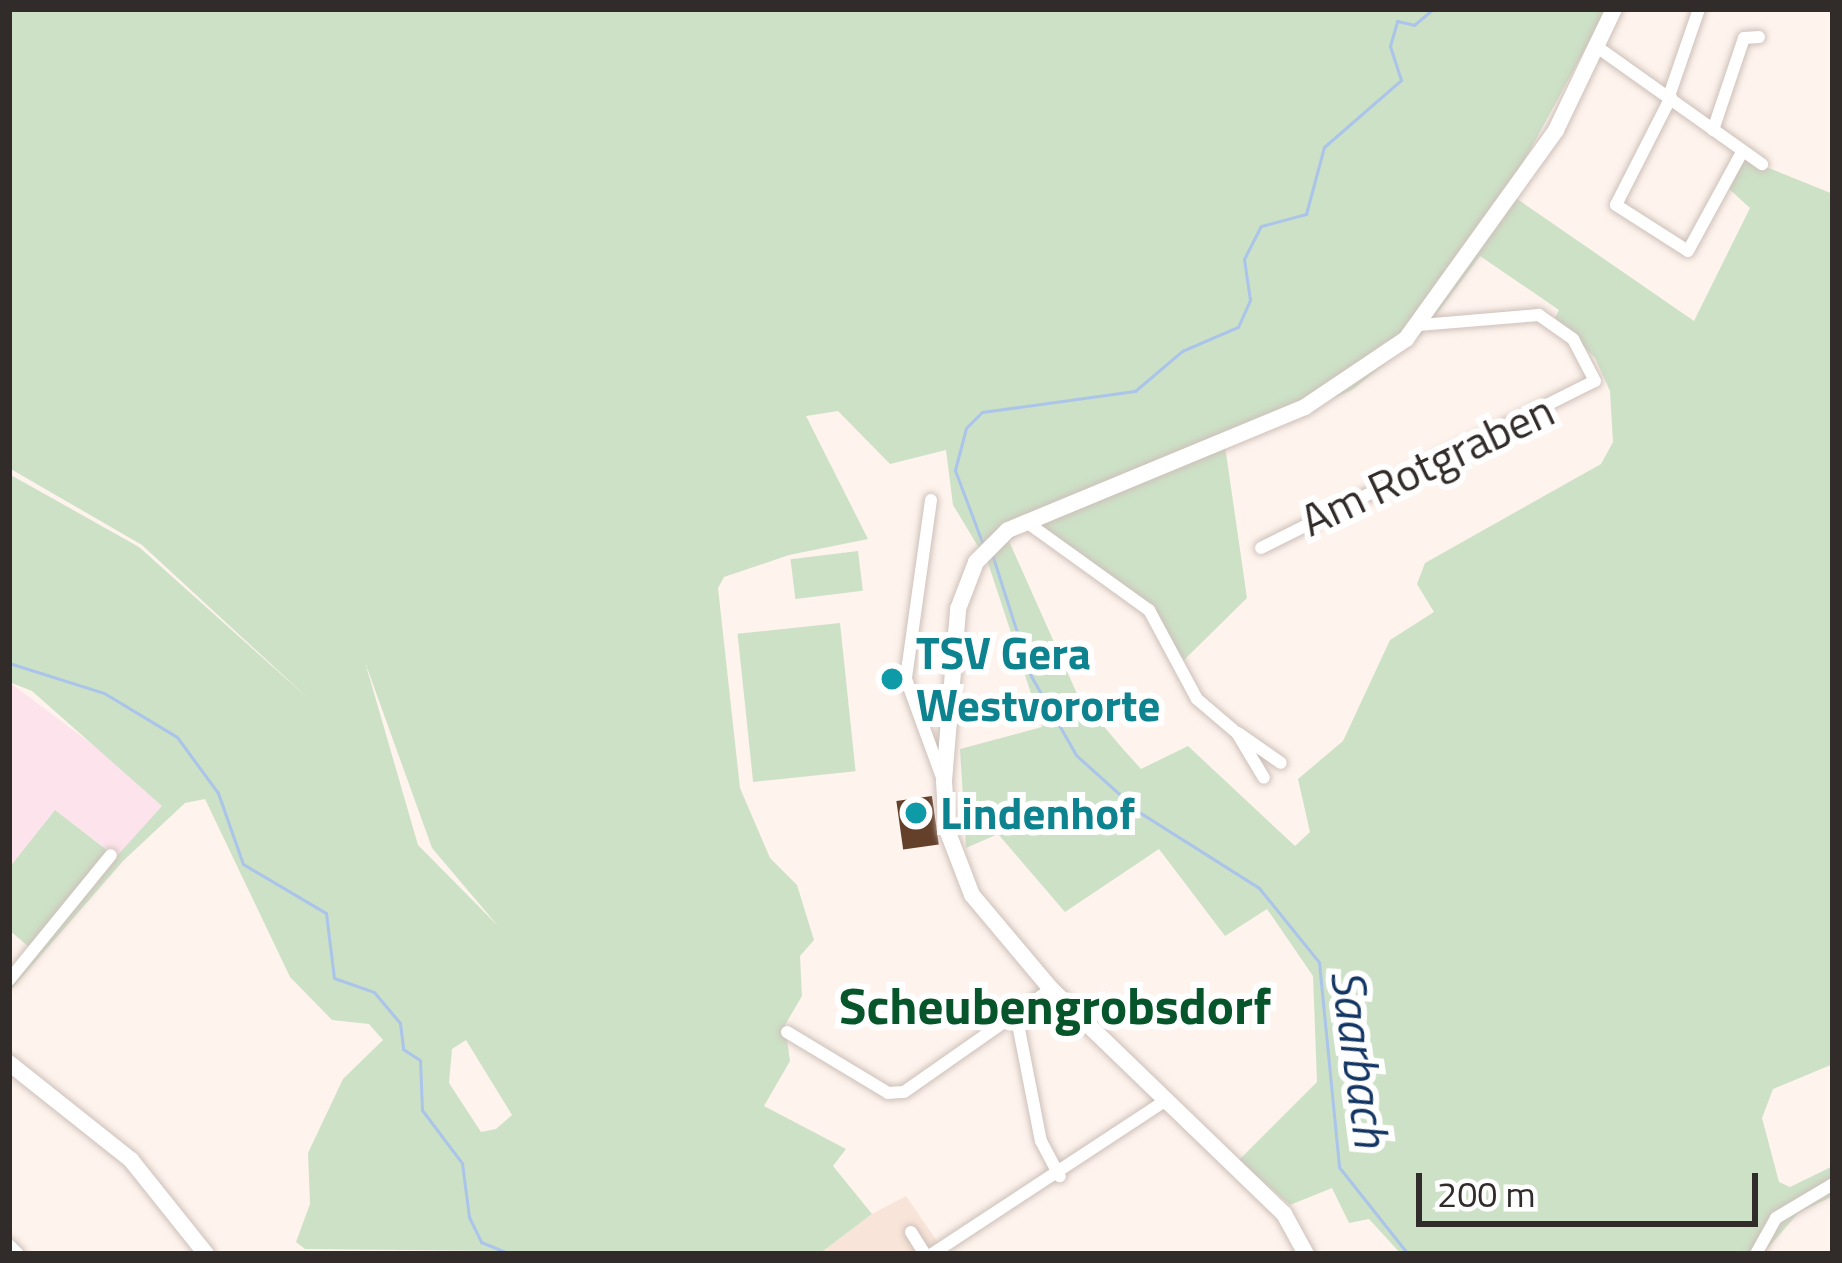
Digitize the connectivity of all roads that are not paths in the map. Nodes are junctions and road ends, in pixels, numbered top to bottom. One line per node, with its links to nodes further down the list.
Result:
1 (1614, 9): 4 (main road)
2 (1699, 9): 5 (street)
3 (1759, 37): 6 (street)
4 (1600, 49): 5 (street); 9 (main road)
5 (1670, 96): 6 (street); 7 (street)
6 (1713, 130): 7 (street)
7 (1742, 152): 8 (street)
8 (1762, 164)
9 (1421, 325): 11 (main road); 12 (street, Am Rotgraben)
10 (931, 500): 16 (street)
11 (1024, 520): 13 (street); 16 (main road)
12 (1262, 548)
13 (1237, 733): 14 (street); 15 (street)
14 (1281, 763)
15 (1264, 778)
16 (944, 781): 19 (main road)
17 (111, 855): 18 (street)
18 (9, 980)
19 (1052, 989): 20 (street); 23 (main road)
20 (1016, 1014): 21 (street); 24 (street)
21 (788, 1032)
22 (9, 1063): 29 (main road)
23 (1165, 1101): 24 (street); 31 (main road)
24 (1060, 1176): 30 (street)
25 (1833, 1184): 32 (street)
26 (911, 1232): 30 (street)
27 (9, 1245): 28 (street)
28 (18, 1254)
29 (206, 1254)
30 (929, 1254)
31 (1306, 1254)
32 (1756, 1254)

